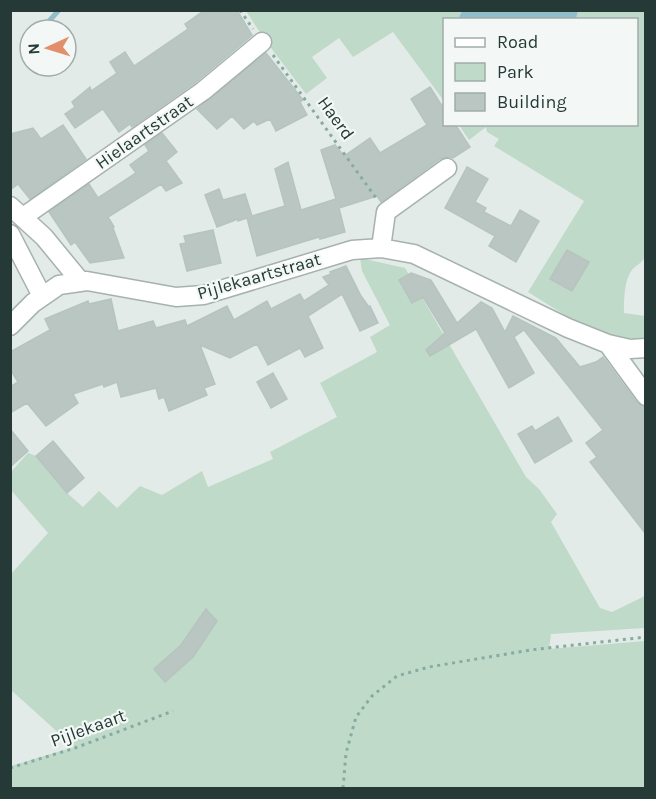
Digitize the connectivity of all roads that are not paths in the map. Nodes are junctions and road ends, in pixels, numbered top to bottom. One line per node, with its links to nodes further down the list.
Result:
1 (262, 42): 3 (street, Hielaartstraat)
2 (447, 168): 5 (street)
3 (17, 212): 6 (street, Hielaartstraat)
4 (10, 234): 7 (street)
5 (381, 248): 6 (street, Pijlekaartstraat); 9 (street, Pijlekaartstraat)
6 (81, 282): 7 (street, Pijlekaartstraat)
7 (42, 296): 8 (street, Pijlekaartstraat)
8 (10, 326)
9 (608, 344): 10 (street, Pijlekaartstraat); 11 (street)
10 (645, 348)
11 (645, 396)

